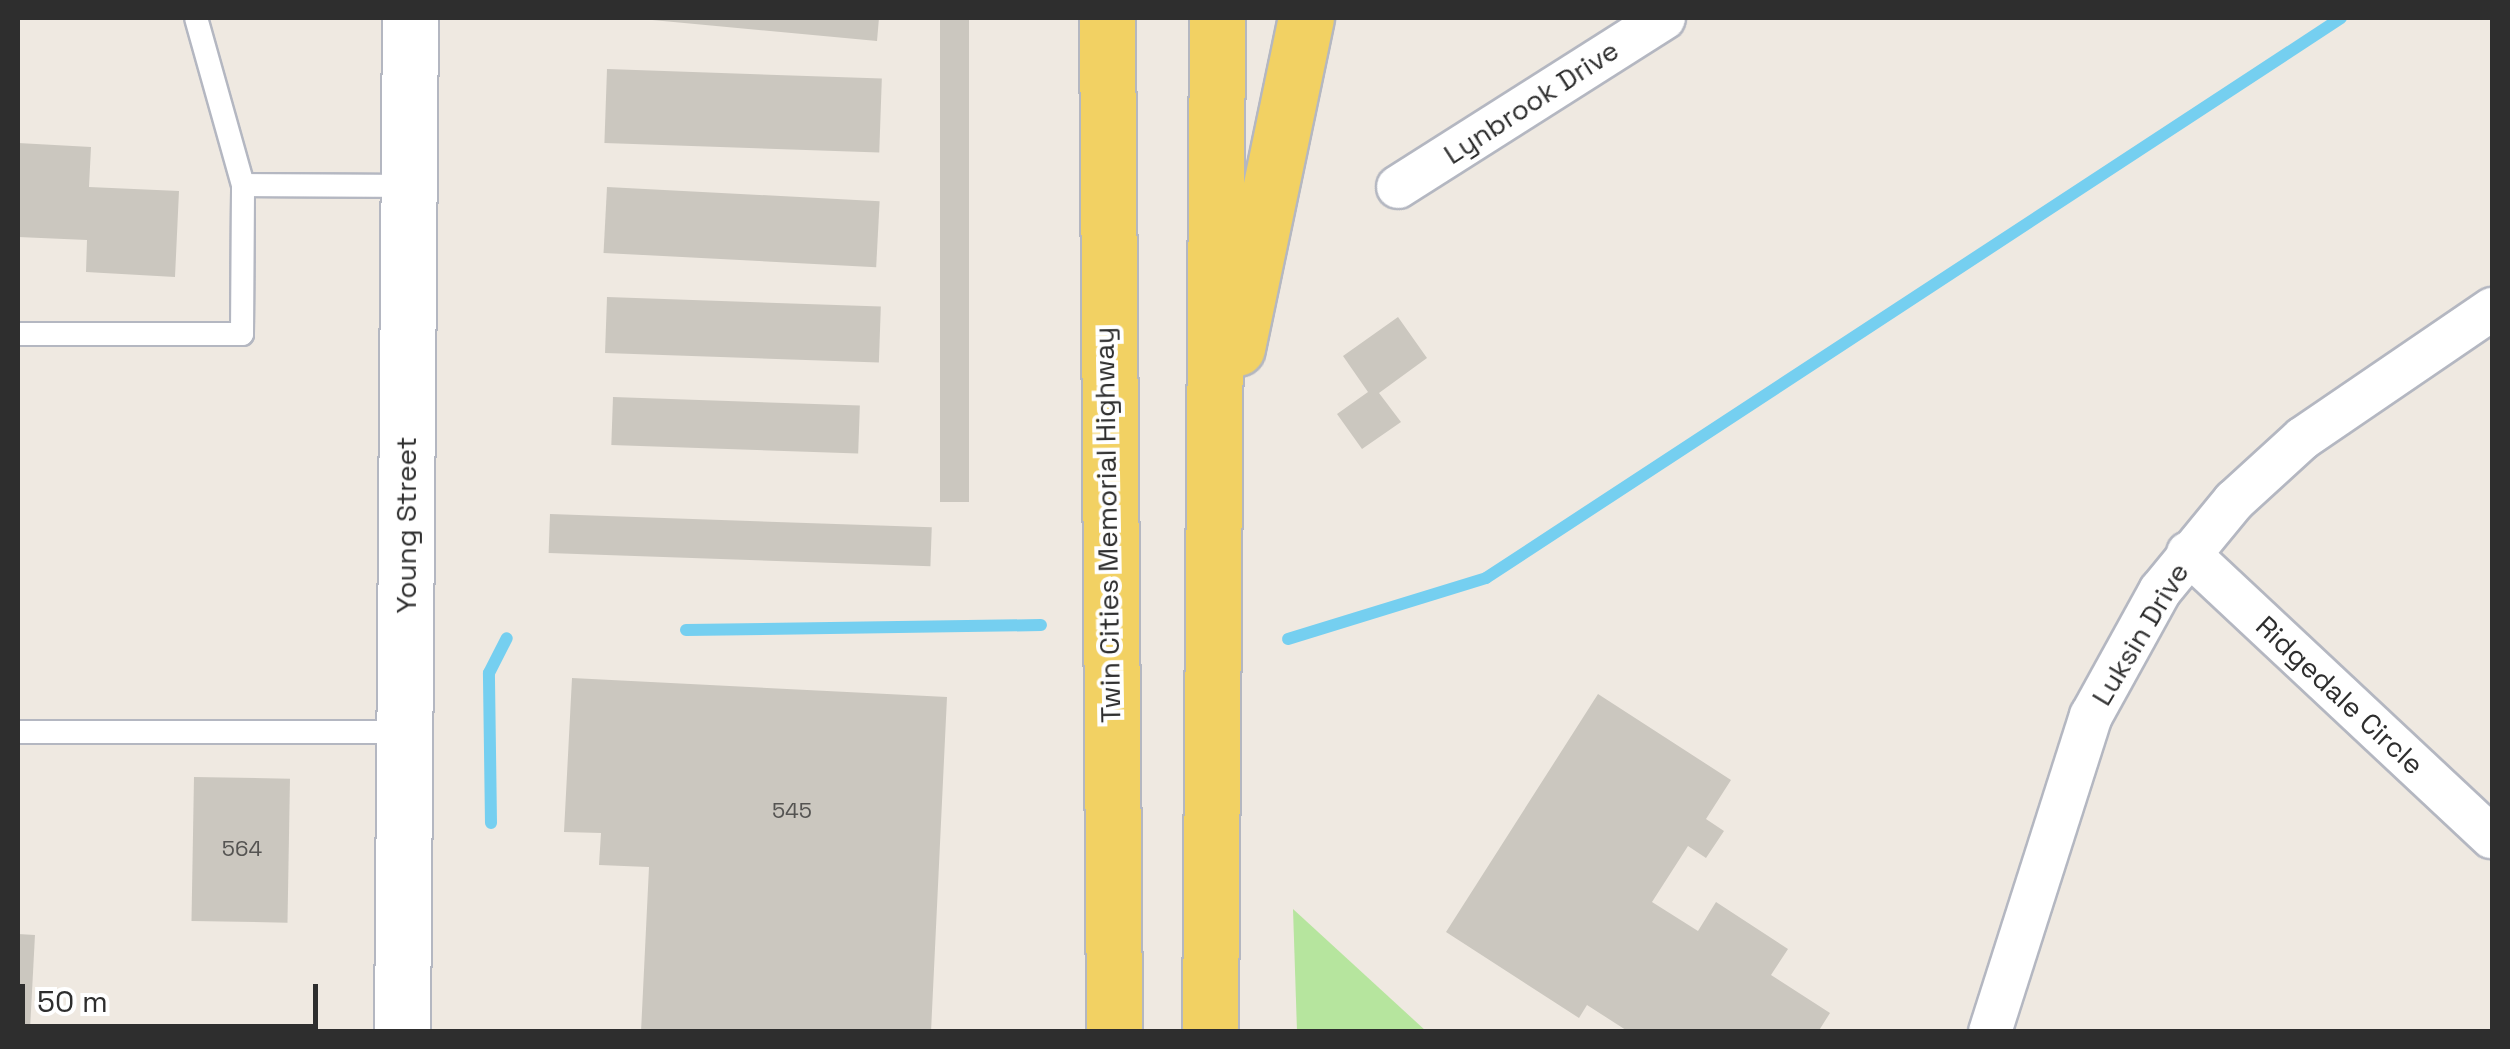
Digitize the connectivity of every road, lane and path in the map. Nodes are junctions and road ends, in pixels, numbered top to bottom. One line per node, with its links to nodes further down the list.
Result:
1 (196, 18): 7 (lane)
2 (410, 18): 8 (street, Young Street)
3 (1107, 18): 18 (main road, Twin Cities Memorial Highway)
4 (1216, 18): 12 (main road)
5 (1306, 18): 12 (main road)
6 (1664, 18): 9 (street, Lynbrook Drive)
7 (244, 186): 8 (lane); 11 (lane)
8 (408, 186): 15 (street, Young Street)
9 (1398, 187)
10 (2492, 308): 13 (street, Luksin Drive)
11 (18, 334)
12 (1213, 463): 19 (main road)
13 (2188, 553): 16 (street, Ridgedale Circle); 20 (street, Luksin Drive)
14 (18, 732): 15 (lane)
15 (404, 732): 17 (street, Young Street)
16 (2492, 837)
17 (402, 1032)
18 (1114, 1032)
19 (1210, 1032)
20 (1990, 1032)

